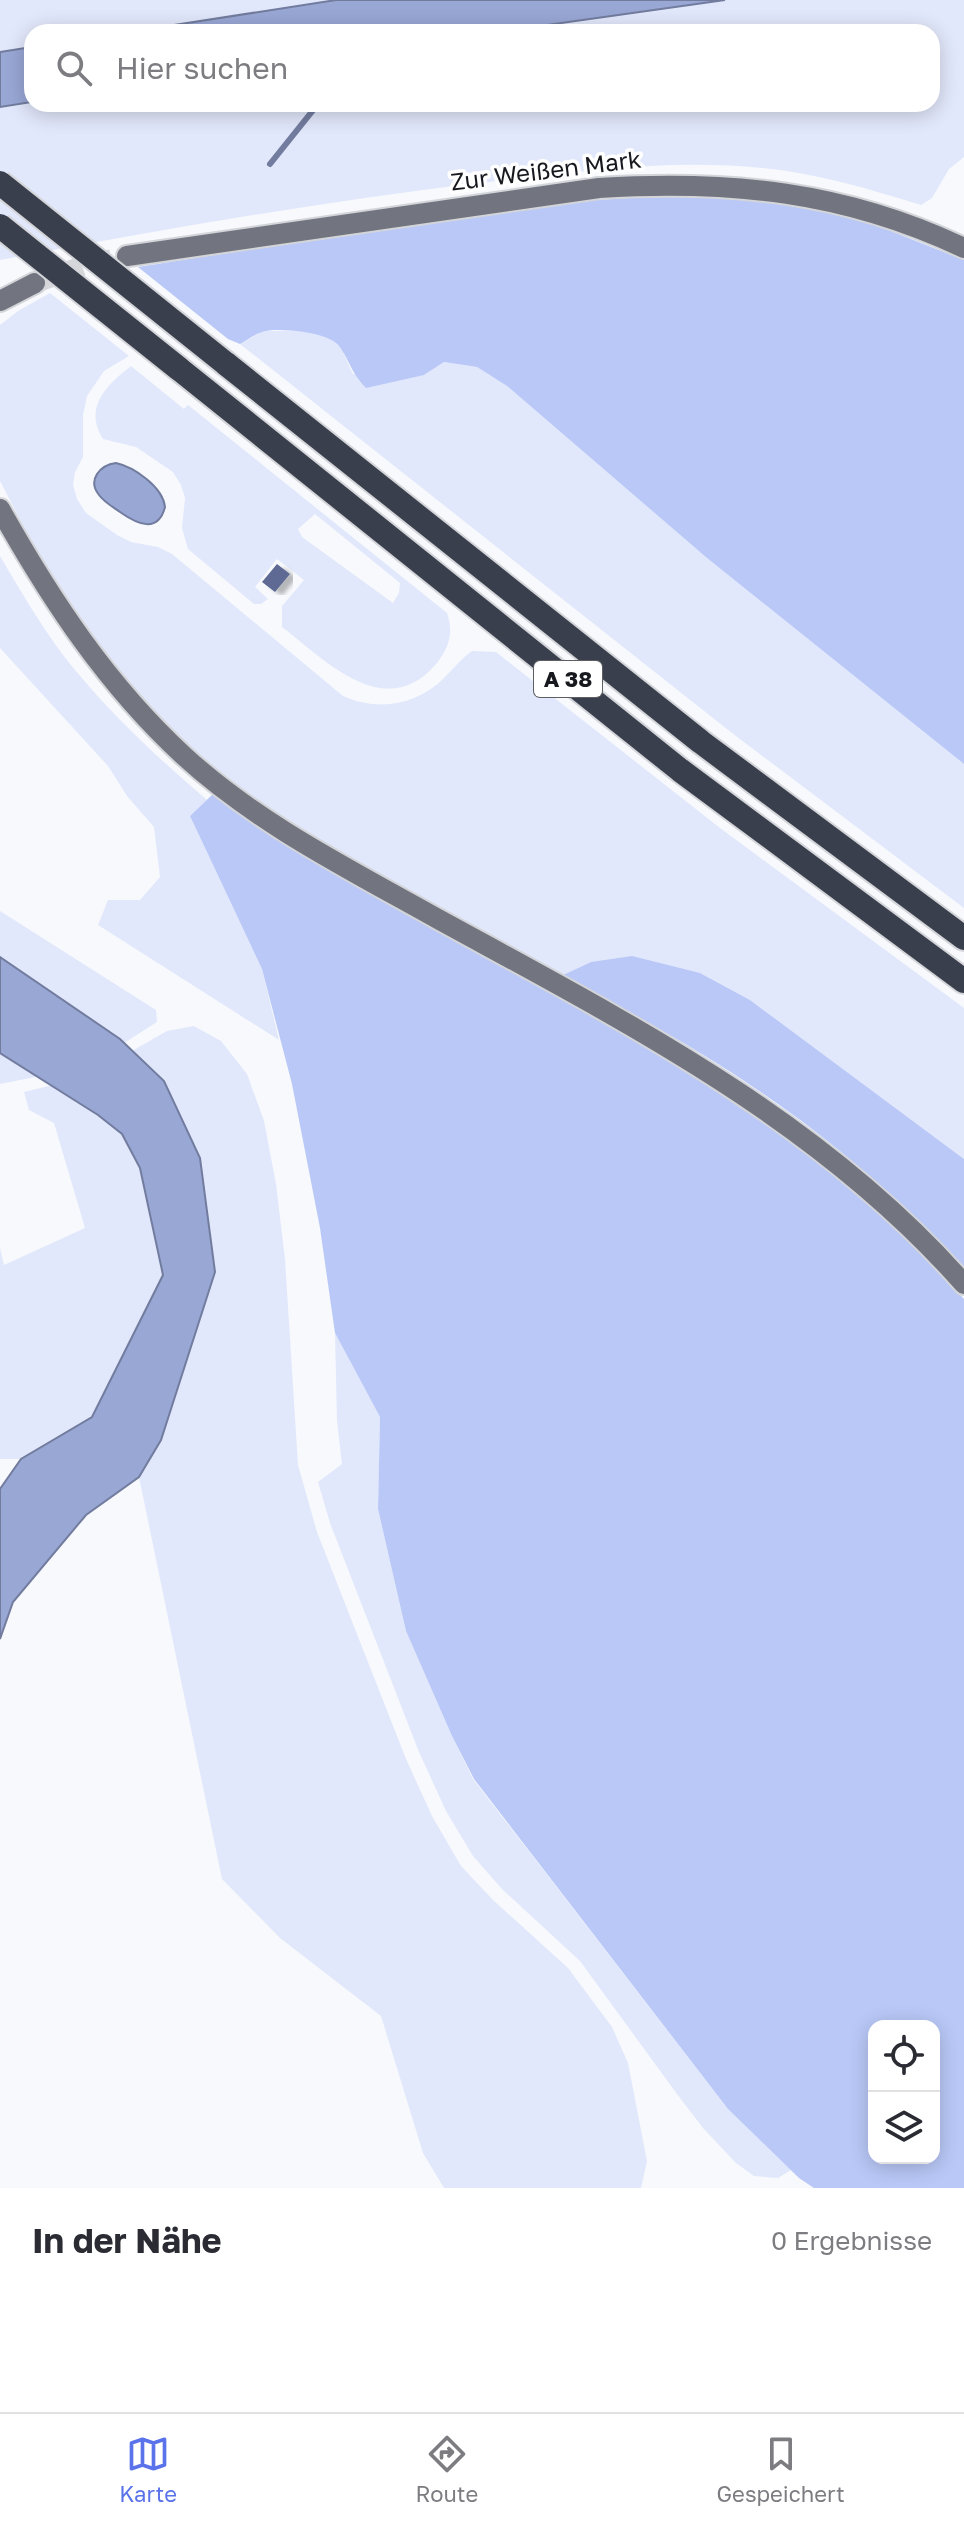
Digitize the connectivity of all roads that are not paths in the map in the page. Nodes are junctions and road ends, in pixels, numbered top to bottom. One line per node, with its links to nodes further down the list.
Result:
1 (0, 183): 8 (highway, A 38, bridge)
2 (0, 226): 9 (highway, A 38, bridge)
3 (964, 248): 4 (main road, Zur Weißen Mark)
4 (127, 256)
5 (35, 283): 6 (main road)
6 (4, 302)
7 (0, 509): 10 (main road)
8 (964, 938)
9 (964, 981)
10 (964, 1284)

